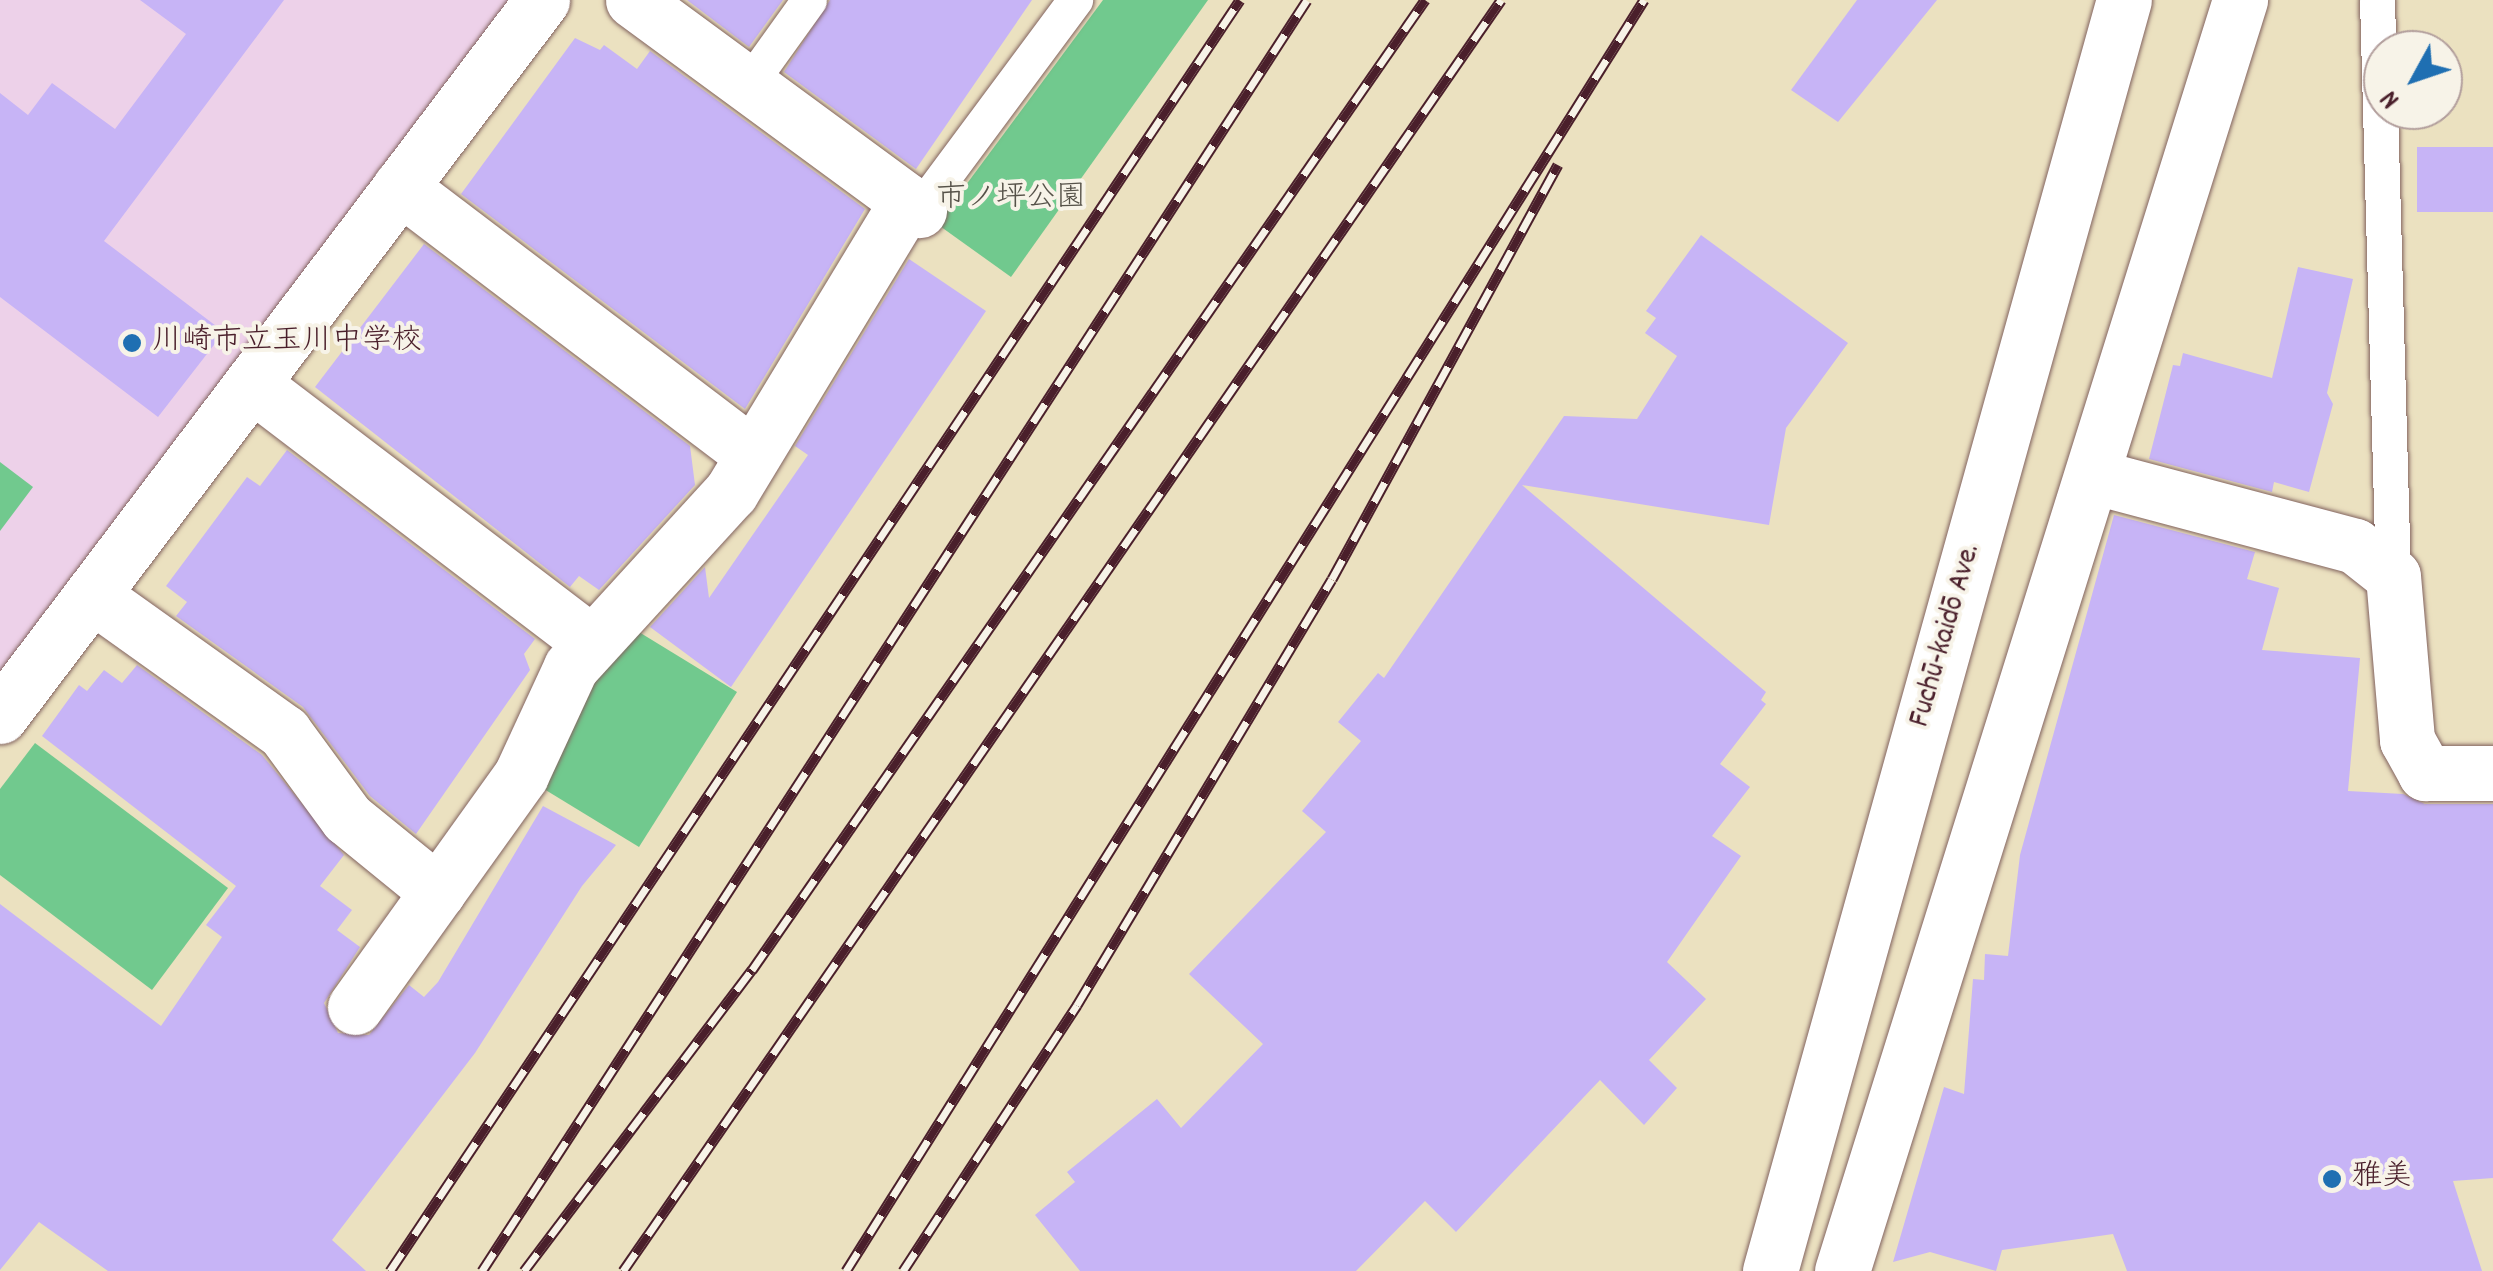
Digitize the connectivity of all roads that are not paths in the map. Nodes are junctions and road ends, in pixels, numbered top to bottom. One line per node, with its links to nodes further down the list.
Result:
1 (542, 0): 9 (main road)
2 (634, 0): 8 (main road)
3 (809, 0): 8 (lane)
4 (1075, 0): 10 (lane)
5 (2124, 0): 21 (main road, Fuchū-kaidō Ave.)
6 (2240, 0): 13 (main road)
7 (2377, 0): 14 (lane)
8 (750, 82): 10 (main road)
9 (400, 187): 11 (main road); 12 (main road)
10 (913, 205): 12 (main road)
11 (252, 384): 15 (main road); 16 (main road)
12 (752, 454): 16 (main road)
13 (2092, 476): 14 (main road); 22 (main road)
14 (2393, 576): 18 (main road)
15 (92, 595): 17 (main road); 19 (main road)
16 (592, 643): 19 (main road)
17 (0, 716)
18 (2493, 773)
19 (438, 892): 20 (main road)
20 (355, 1007)
21 (1770, 1271)
22 (1842, 1271)

